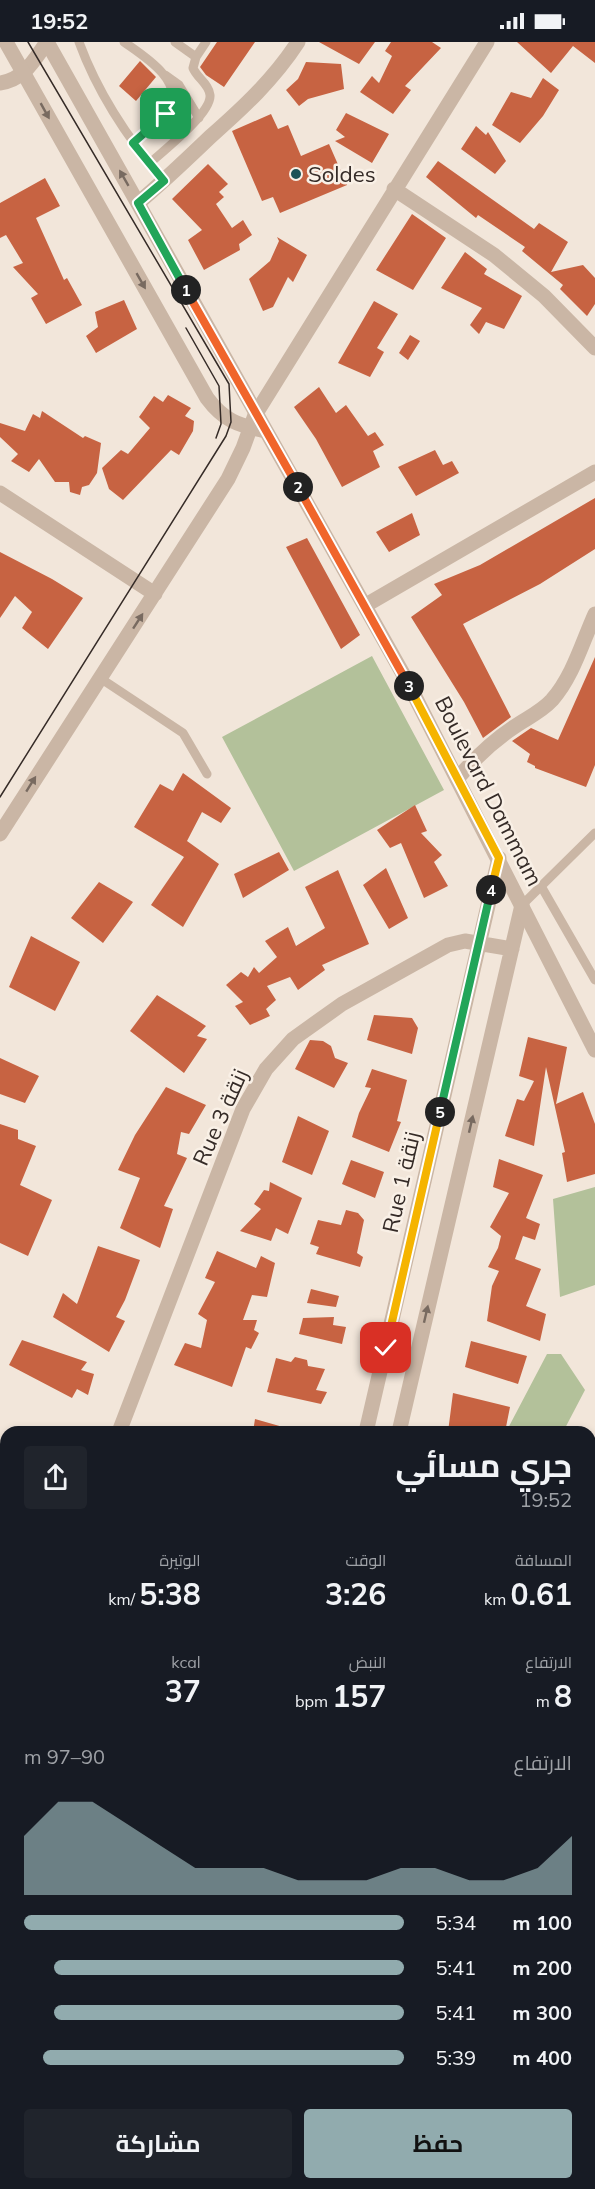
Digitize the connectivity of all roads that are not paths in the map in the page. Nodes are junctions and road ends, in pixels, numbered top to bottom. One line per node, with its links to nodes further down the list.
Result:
1 (6, 42): 10 (street)
2 (47, 42): 10 (street); 18 (street, Boulevard Dammam, one-way to 2)
3 (79, 42): 14 (lane)
4 (124, 42): 11 (lane)
5 (175, 42): 9 (lane)
6 (206, 42): 9 (lane)
7 (298, 42): 16 (street)
8 (487, 42): 17 (street)
9 (196, 57): 13 (lane)
10 (24, 74): 12 (street); 20 (street, one-way to 20)
11 (165, 75): 13 (lane); 14 (lane)
12 (1, 82)
13 (199, 118): 15 (lane)
14 (133, 143): 15 (lane)
15 (149, 164): 16 (lane)
16 (164, 181): 18 (street)
17 (394, 189): 19 (street); 20 (street)
18 (138, 203): 20 (street, Boulevard Dammam)
19 (595, 348)
20 (256, 424): 23 (street); 24 (street, Boulevard Dammam)
21 (593, 477): 24 (street)
22 (0, 493): 23 (street)
23 (155, 594): 26 (street, one-way to 23)
24 (366, 605): 28 (street, Boulevard Dammam)
25 (595, 614): 28 (street)
26 (100, 678): 27 (lane); 30 (street, one-way to 26)
27 (207, 774)
28 (457, 779): 31 (street, Boulevard Dammam)
29 (595, 833): 32 (lane)
30 (0, 834)
31 (499, 858): 33 (street, Boulevard Dammam); 34 (street)
32 (542, 886): 33 (lane); 36 (lane)
33 (522, 905): 35 (street); 37 (street, Boulevard Dammam)
34 (479, 942): 35 (street, Rue 3 زنقة); 38 (street, Rue 3 زنقة); 39 (street, Rue 1 زنقة)
35 (512, 949): 40 (street, one-way to 35)
36 (595, 980)
37 (595, 1050)
38 (121, 1426)
39 (369, 1426)
40 (400, 1426)

